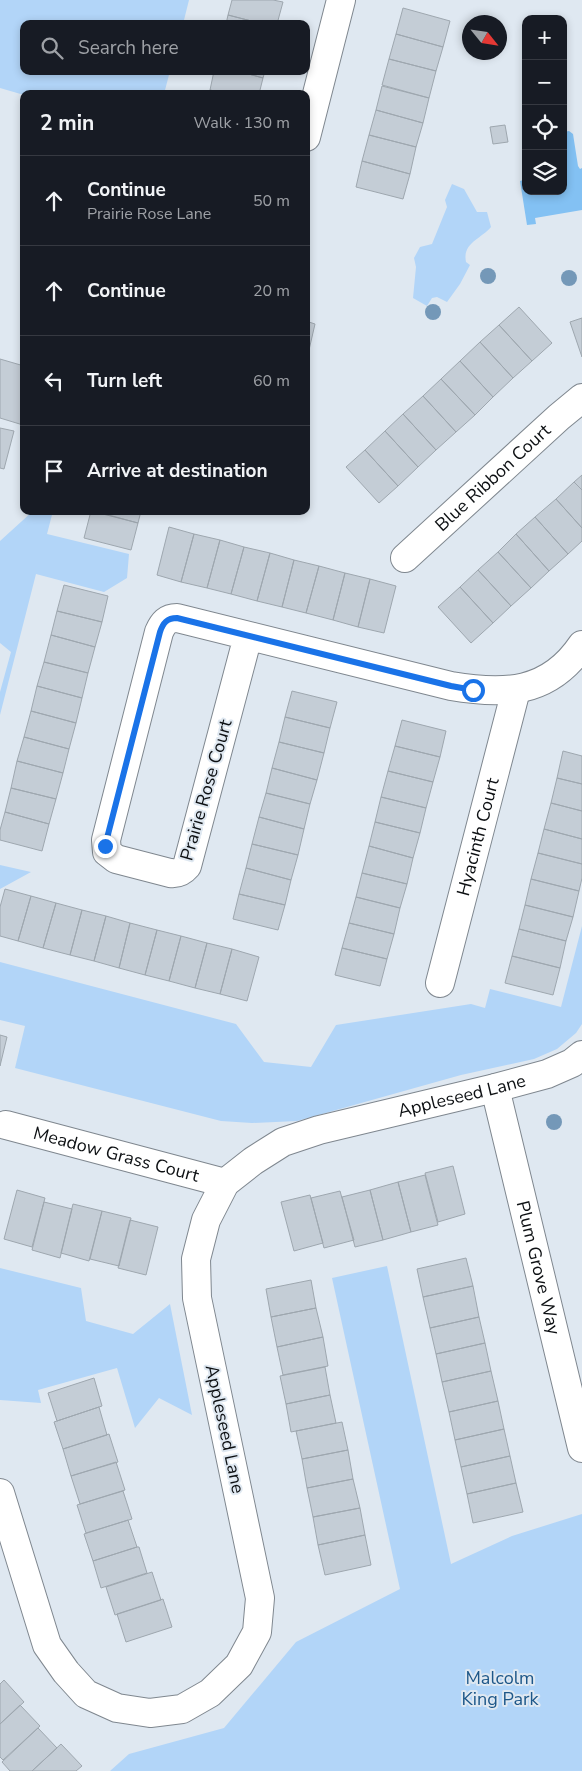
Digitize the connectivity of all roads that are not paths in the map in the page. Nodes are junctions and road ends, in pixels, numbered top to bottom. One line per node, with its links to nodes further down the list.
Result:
1 (341, 0): 2 (street)
2 (310, 121)
3 (582, 398): 4 (street, Blue Ribbon Court)
4 (405, 558)
5 (248, 636): 5 (street, Prairie Rose Court); 7 (street)
6 (582, 645): 7 (street)
7 (516, 690): 8 (street, Hyacinth Court)
8 (440, 983)
9 (582, 1055): 10 (street, Appleseed Lane)
10 (495, 1088): 12 (street, Appleseed Lane); 13 (street, Plum Grove Way)
11 (6, 1124): 12 (street, Meadow Grass Court)
12 (225, 1183): 14 (street, Appleseed Lane)
13 (582, 1448)
14 (0, 1492)

